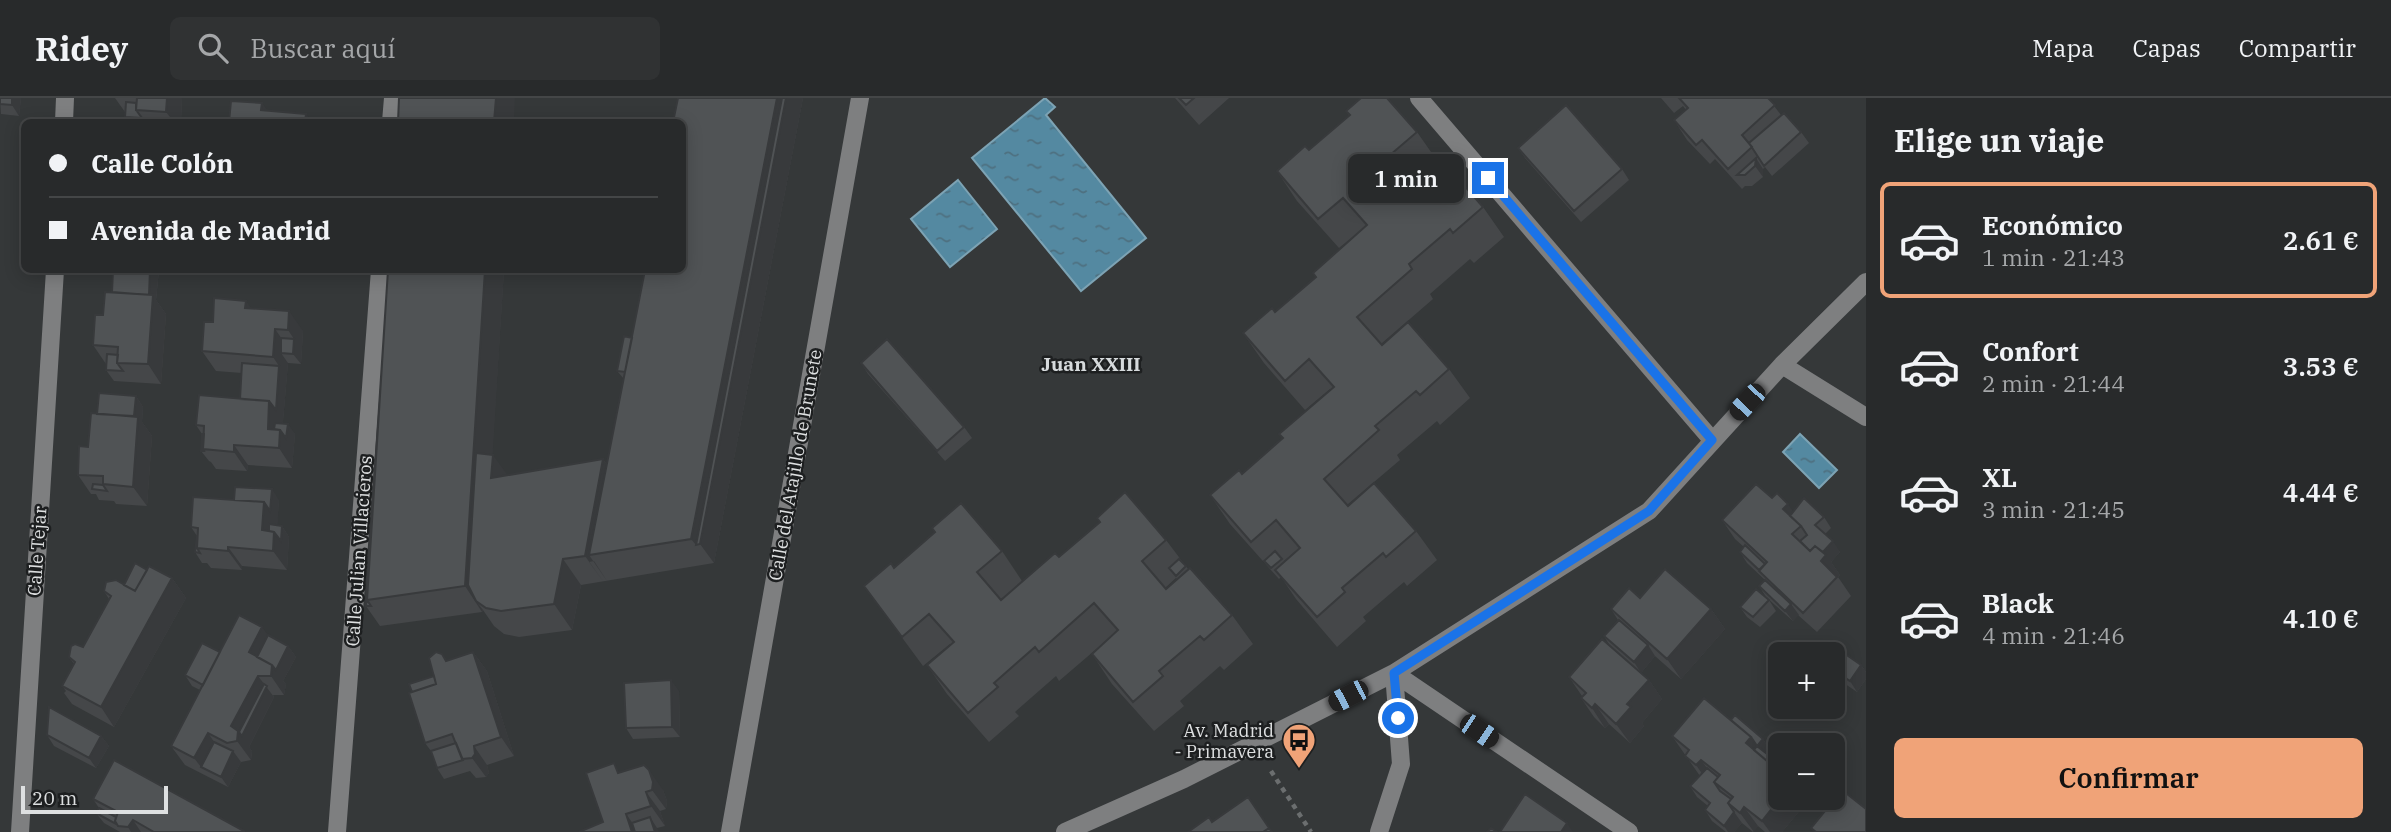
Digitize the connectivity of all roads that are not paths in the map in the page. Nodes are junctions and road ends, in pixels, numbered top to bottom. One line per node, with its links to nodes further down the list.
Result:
1 (65, 98): 5 (street)
2 (393, 98): 6 (street)
3 (860, 98): 16 (street, Calle del Atajillo de Brunete)
4 (1419, 98): 12 (street)
5 (64, 119)
6 (391, 119)
7 (55, 273): 14 (street, Calle Tejar)
8 (380, 273): 15 (street, Calle Julian Villacieros)
9 (1866, 282): 10 (street)
10 (1782, 365): 11 (street); 12 (street)
11 (1866, 417)
12 (1712, 440): 13 (street)
13 (1394, 673): 17 (street); 18 (street); 19 (street)
14 (20, 832)
15 (337, 832)
16 (730, 832)
17 (1065, 832)
18 (1379, 832)
19 (1629, 832)

